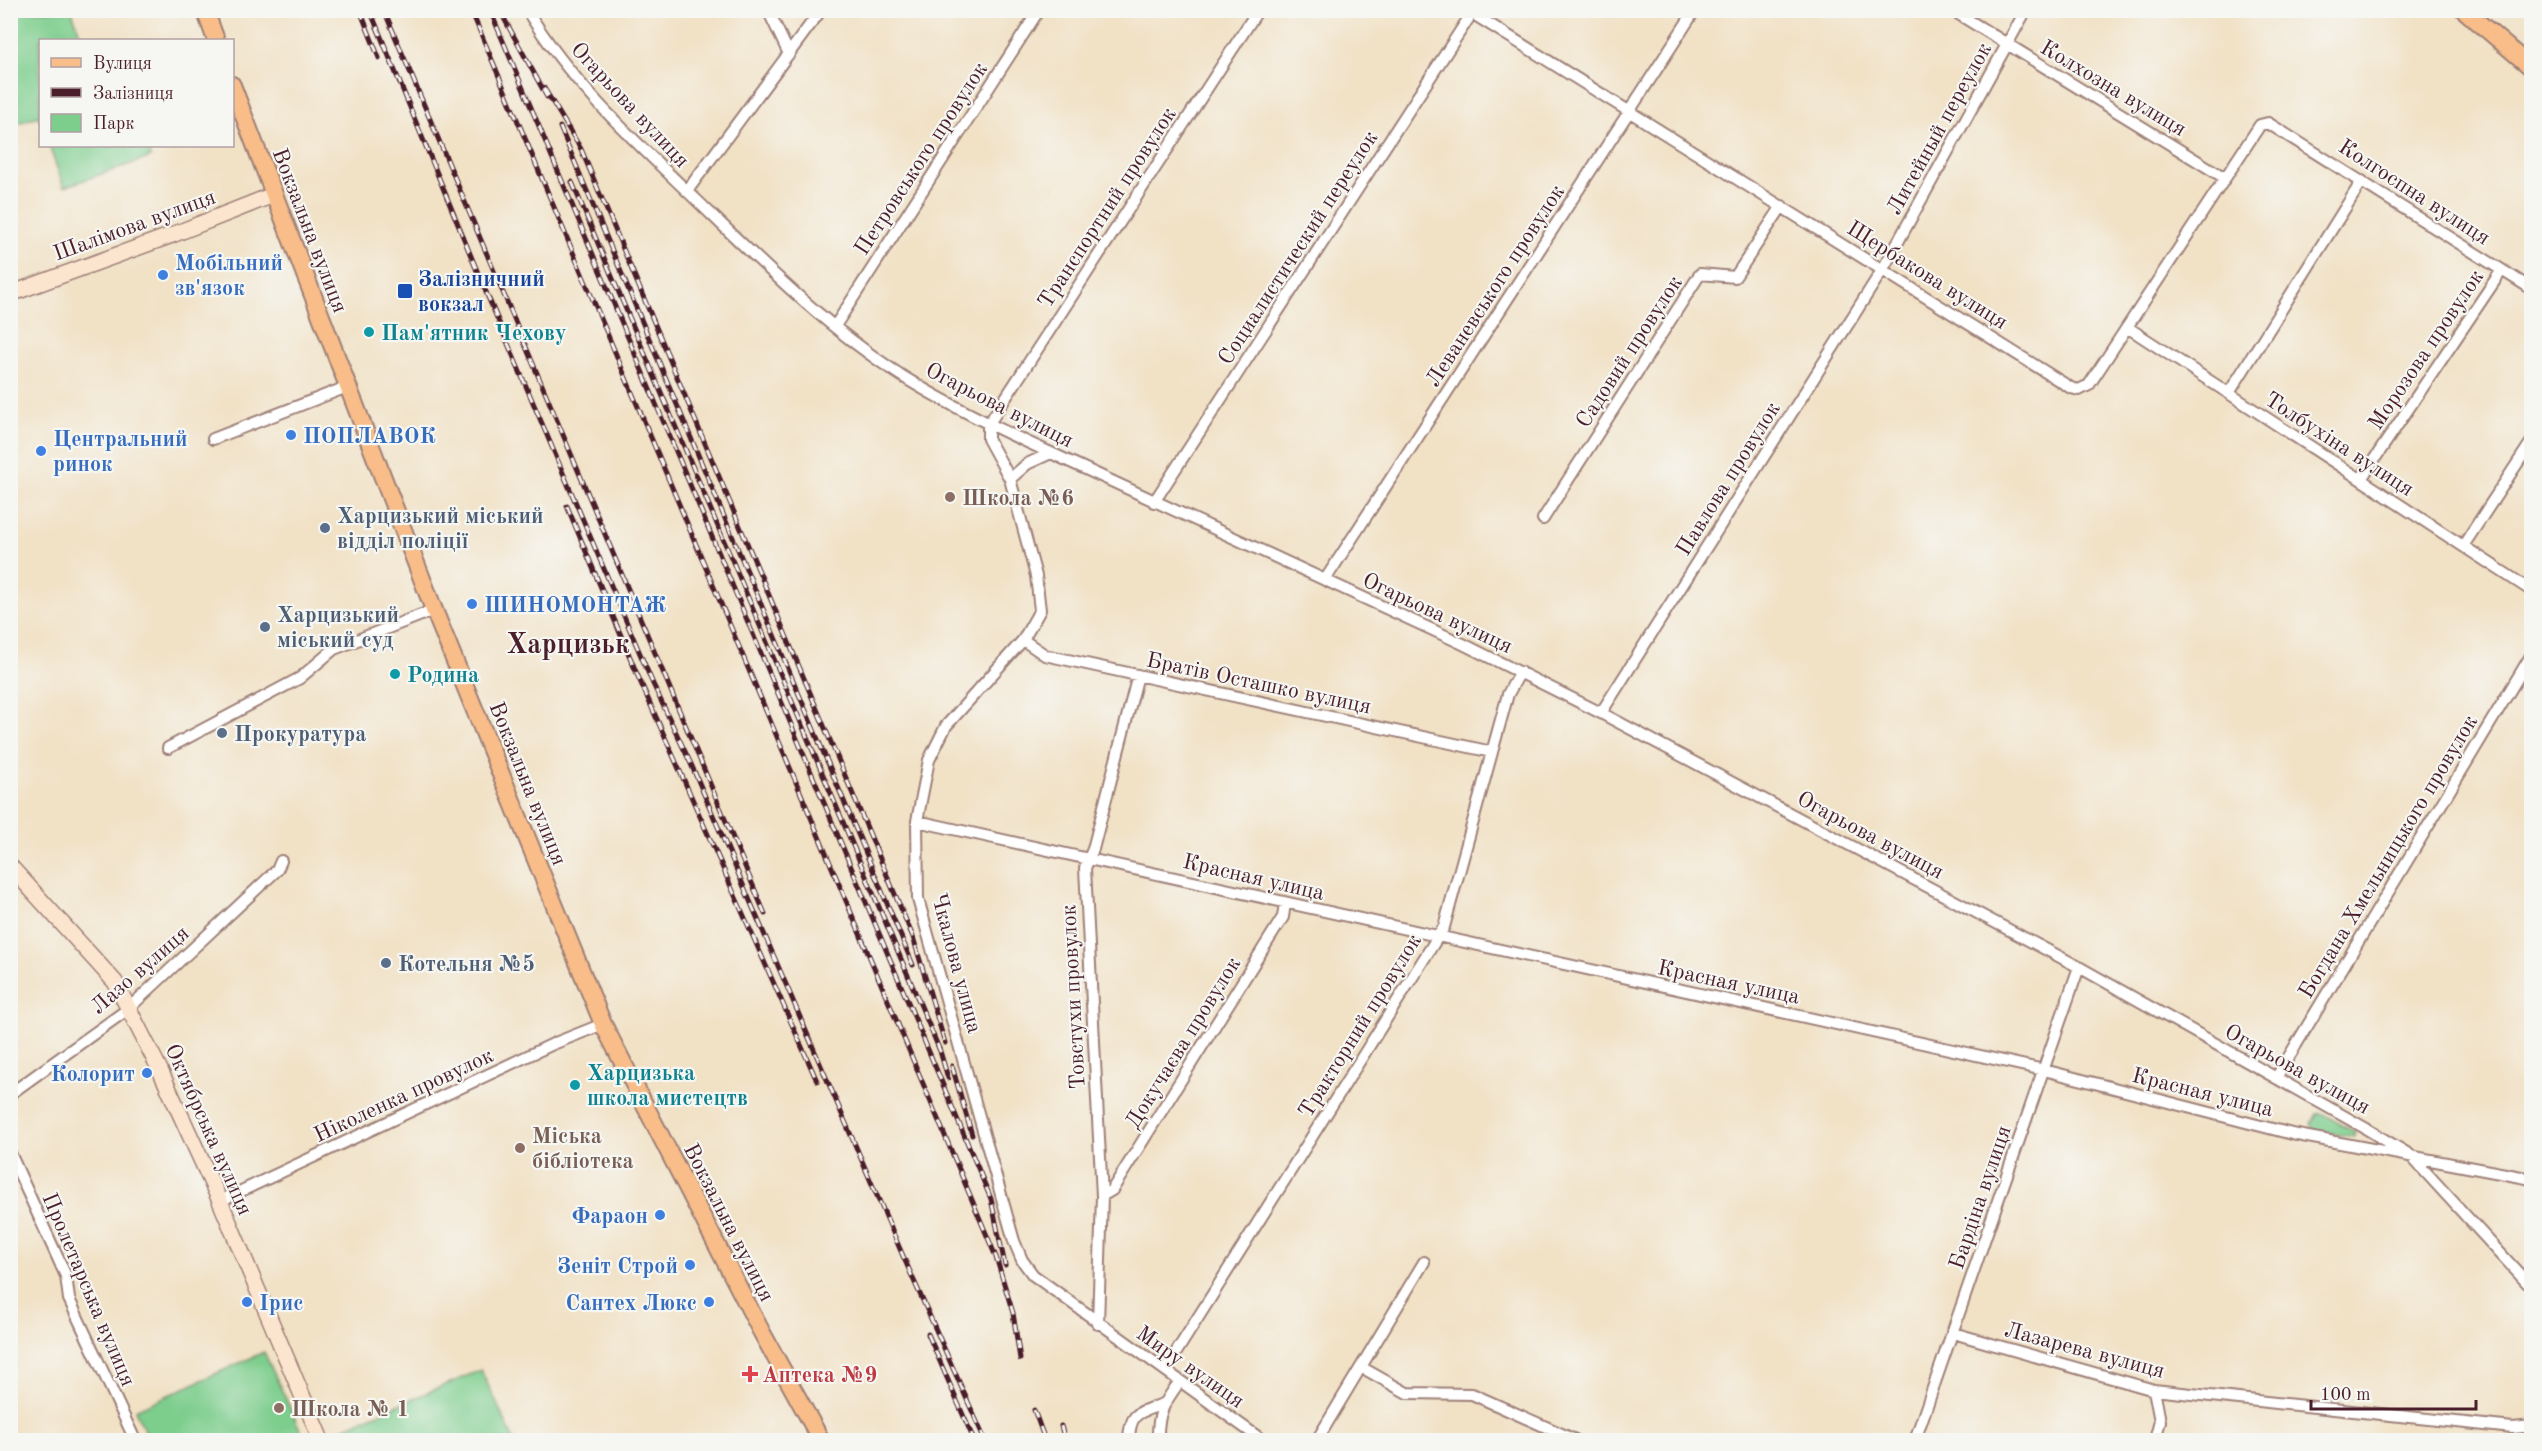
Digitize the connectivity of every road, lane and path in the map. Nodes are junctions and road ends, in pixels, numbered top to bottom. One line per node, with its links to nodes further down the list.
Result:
1 (205, 10): 12 (main road)
2 (526, 10): 21 (street, Огарьова вулиця)
3 (768, 10): 14 (street)
4 (821, 10): 14 (street)
5 (1039, 10): 28 (street, Петровського провулок)
6 (1258, 10): 32 (street, Транспортний провулок)
7 (1695, 10): 17 (street, Леваневського провулок)
8 (1952, 10): 13 (street, Колхозна вулиця)
9 (2026, 10): 13 (street, Литейный переулок)
10 (2464, 10): 15 (main road)
11 (1470, 12): 17 (street, Щербакова вулиця); 38 (street, Социалистический переулок)
12 (216, 39)
13 (2006, 44): 19 (street, Колхозна вулиця); 24 (street, Литейный переулок)
14 (789, 54): 21 (street)
15 (2532, 68)
16 (234, 91): 22 (main road, Вокзальна вулиця)
17 (1630, 111): 23 (street, Щербакова вулиця); 41 (street, Леваневського провулок)
18 (2277, 126): 19 (street, Щербакова вулиця); 20 (street, Колгоспна вулиця)
19 (2225, 177): 29 (street, Щербакова вулиця)
20 (2362, 181): 25 (street, Колгоспна вулиця); 31 (street)
21 (687, 191): 28 (street, Огарьова вулиця)
22 (273, 195): 27 (main road, Шалімова вулиця); 30 (main road, Вокзальна вулиця)
23 (1782, 206): 24 (street, Щербакова вулиця); 39 (street, Садовий провулок)
24 (1884, 267): 29 (street, Щербакова вулиця); 48 (street, Павлова провулок)
25 (2502, 270): 26 (street, Колгоспна вулиця); 37 (street, Морозова провулок)
26 (2532, 289)
27 (10, 294)
28 (834, 326): 32 (street, Огарьова вулиця)
29 (2127, 327): 31 (street, Толбухіна вулиця)
30 (347, 387): 33 (street); 43 (main road, Вокзальна вулиця)
31 (2229, 393): 37 (street, Толбухіна вулиця)
32 (988, 425): 35 (street, Огарьова вулиця); 36 (street, Чкалова улица)
33 (213, 439)
34 (2532, 441): 40 (street)
35 (1051, 453): 36 (street); 38 (street, Огарьова вулиця)
36 (1010, 479): 44 (street, Чкалова улица)
37 (2361, 479): 40 (street, Толбухіна вулиця)
38 (1154, 501): 41 (street, Огарьова вулиця)
39 (1542, 519)
40 (2463, 546): 42 (street, Толбухіна вулиця)
41 (1325, 580): 46 (street, Огарьова вулиця)
42 (2532, 591)
43 (434, 610): 49 (street); 59 (main road, Вокзальна вулиця)
44 (1023, 640): 47 (street, Братів Осташко вулиця); 51 (street, Чкалова улица)
45 (2532, 654): 61 (street, Богдана Хмельницького провулок)
46 (1520, 672): 48 (street, Огарьова вулиця); 50 (street, Тракторний провулок)
47 (1138, 675): 50 (street, Братів Осташко вулиця); 52 (street, Товстухи провулок)
48 (1601, 713): 57 (street, Огарьова вулиця)
49 (168, 748)
50 (1492, 752): 56 (street, Тракторний провулок)
51 (917, 821): 52 (street, Красная улица); 70 (street, Чкалова улица)
52 (1089, 859): 55 (street, Красная улица); 66 (street, Товстухи провулок)
53 (281, 861): 58 (street, Лазо вулиця)
54 (10, 866): 58 (main road, Октябрська вулиця)
55 (1285, 903): 56 (street, Красная улица); 66 (street, Докучаєва провулок)
56 (1438, 936): 60 (street, Красная улица); 73 (street, Тракторний провулок)
57 (2079, 967): 60 (street, Бардіна вулиця); 61 (street, Огарьова вулиця)
58 (128, 1009): 62 (street, Лазо вулиця); 67 (main road, Октябрська вулиця)
59 (603, 1024): 67 (street, Ніколенка провулок); 80 (main road, Вокзальна вулиця)
60 (2044, 1070): 64 (street, Красная улица); 71 (street, Бардіна вулиця)
61 (2276, 1078): 64 (street, Огарьова вулиця)
62 (10, 1094)
63 (10, 1153): 78 (street, Пролетарська вулиця)
64 (2410, 1155): 65 (street, Красная улица); 69 (street)
65 (2532, 1179)
66 (1102, 1196): 70 (street, Товстухи провулок)
67 (220, 1201): 79 (main road, Октябрська вулиця)
68 (1424, 1262): 72 (street)
69 (2532, 1288)
70 (1098, 1324): 73 (street, Миру вулиця)
71 (1953, 1333): 75 (street, Лазарева вулиця); 86 (street, Бардіна вулиця)
72 (1361, 1367): 84 (street); 85 (street)
73 (1165, 1370): 74 (street, Миру вулиця)
74 (1180, 1381): 76 (street); 83 (street, Миру вулиця)
75 (2154, 1390): 77 (street, Лазарева вулиця); 87 (street)
76 (1164, 1404): 81 (street); 82 (street)
77 (2532, 1426)
78 (135, 1440)
79 (321, 1440)
80 (821, 1440)
81 (1129, 1440)
82 (1158, 1440)
83 (1262, 1440)
84 (1317, 1440)
85 (1575, 1440)
86 (1915, 1440)
87 (2155, 1440)

